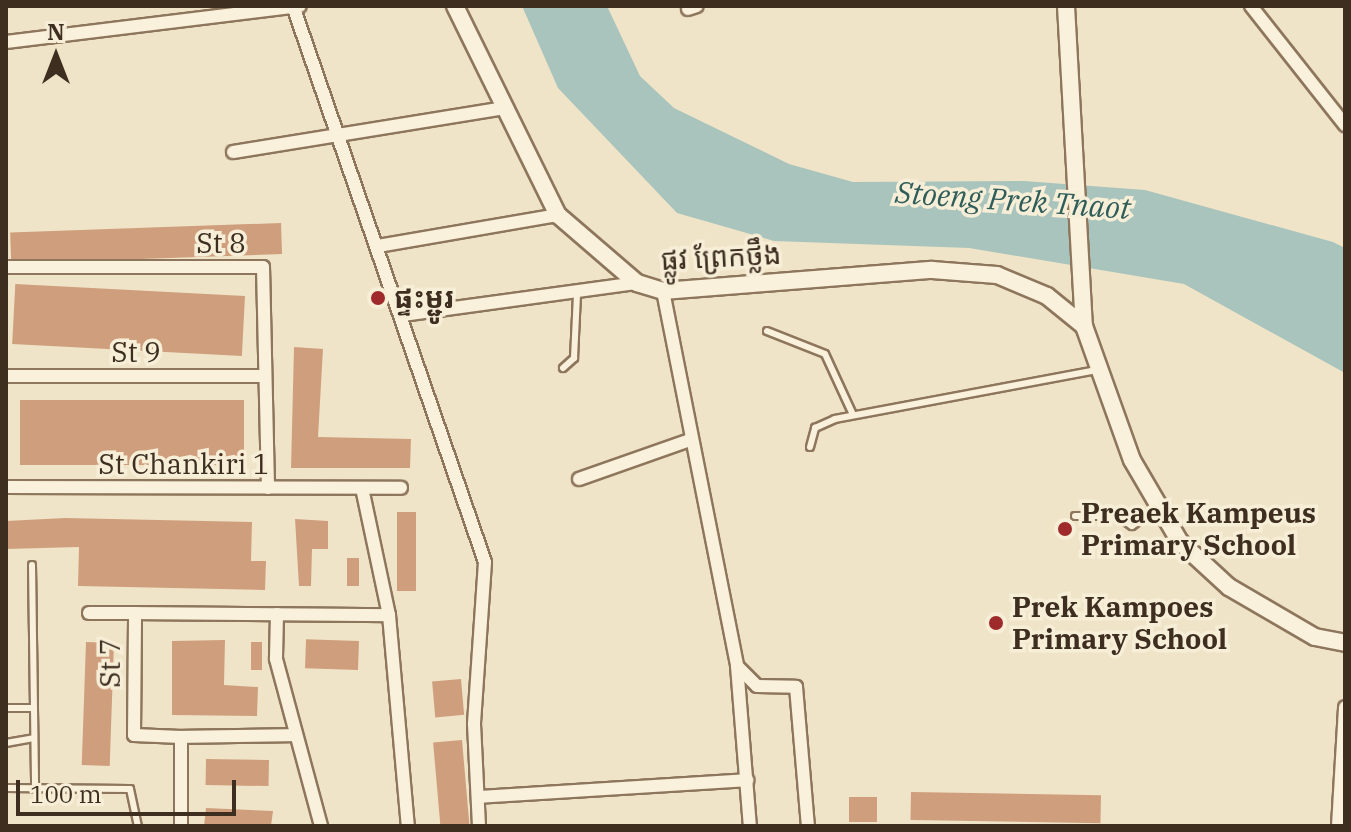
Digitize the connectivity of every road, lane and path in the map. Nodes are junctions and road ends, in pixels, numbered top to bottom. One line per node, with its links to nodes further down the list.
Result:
1 (293, 6): 2 (street); 6 (street); 9 (street)
2 (302, 6)
3 (455, 6): 7 (street, ផ្លូវ ព្រែកថ្លឹង)
4 (1066, 6): 18 (street)
5 (1251, 6): 8 (street)
6 (6, 42)
7 (506, 108): 9 (street); 11 (street, ផ្លូវ ព្រែកថ្លឹង)
8 (1345, 125)
9 (340, 136): 10 (street); 12 (street)
10 (233, 152)
11 (558, 215): 12 (street); 14 (street, ផ្លូវ ព្រែកថ្លឹង)
12 (378, 246): 17 (street)
13 (6, 267): 23 (street, St 8)
14 (637, 283): 15 (street, ផ្លូវ ព្រែកថ្លឹង); 16 (street)
15 (663, 291): 18 (street, ផ្លូវ ព្រែកថ្លឹង); 25 (street)
16 (577, 295): 17 (street); 20 (lane)
17 (403, 315): 52 (street)
18 (1084, 326): 21 (street)
19 (767, 331): 24 (lane)
20 (563, 368)
21 (1097, 370): 24 (lane); 32 (street)
22 (6, 376): 23 (street, St 9)
23 (265, 376): 29 (street, St 8)
24 (853, 415): 26 (lane)
25 (690, 440): 27 (street); 40 (street)
26 (810, 447)
27 (579, 479)
28 (6, 487): 29 (street, St Chankiri 1)
29 (268, 488): 30 (street, St Chankiri 1)
30 (362, 488): 31 (street, St Chankiri 1); 38 (street)
31 (401, 488)
32 (1157, 507): 33 (lane); 39 (street)
33 (1075, 516)
34 (32, 565): 43 (lane)
35 (89, 613): 36 (street)
36 (135, 613): 37 (street, St 7); 45 (street, St 7)
37 (277, 614): 38 (street, St 7); 44 (street)
38 (389, 615): 56 (street)
39 (1345, 643)
40 (737, 666): 49 (street); 59 (street)
41 (1345, 707): 48 (street)
42 (6, 708): 43 (lane)
43 (34, 708): 46 (lane)
44 (295, 735): 45 (street); 55 (street)
45 (181, 737): 54 (street)
46 (34, 738): 47 (lane); 51 (lane)
47 (6, 743)
48 (1344, 756): 60 (street)
49 (747, 780): 52 (street); 58 (street)
50 (6, 788): 51 (lane)
51 (35, 788): 53 (lane)
52 (478, 797): 57 (street)
53 (138, 826)
54 (181, 826)
55 (321, 826)
56 (408, 826)
57 (479, 826)
58 (750, 826)
59 (808, 826)
60 (1338, 826)

